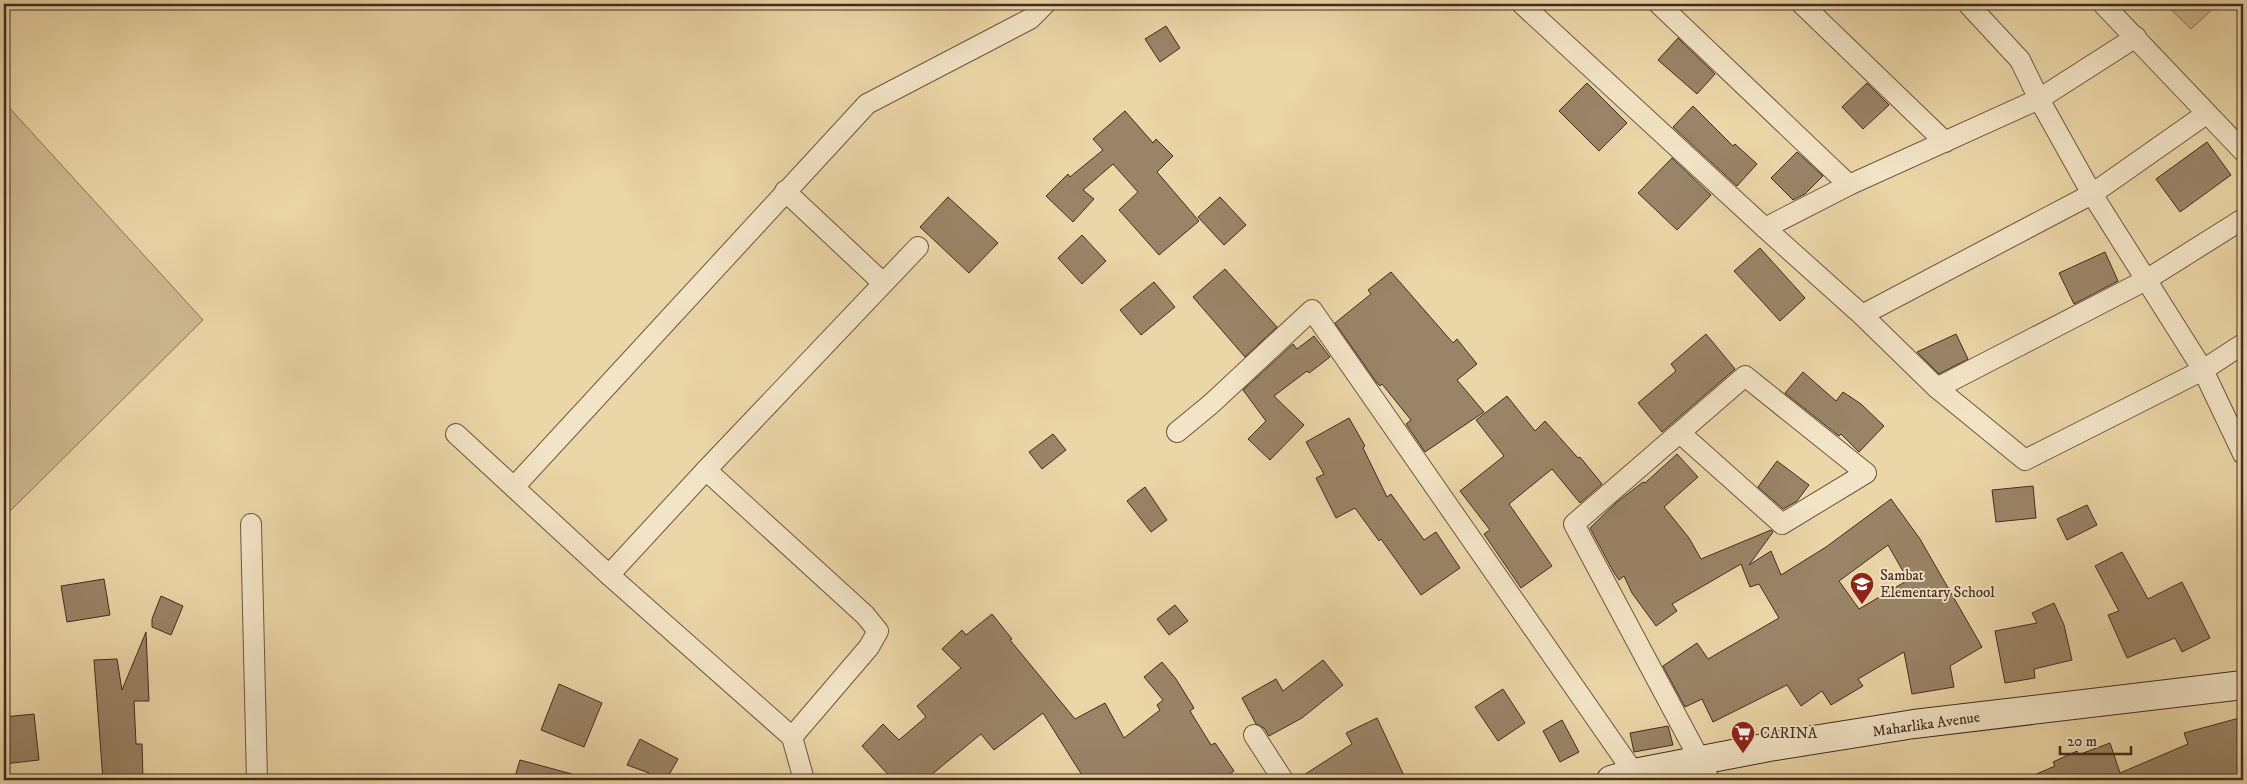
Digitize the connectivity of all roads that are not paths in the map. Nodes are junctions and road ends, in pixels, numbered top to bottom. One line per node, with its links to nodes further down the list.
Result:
1 (1045, 4): 13 (street)
2 (1522, 4): 16 (street)
3 (1659, 4): 12 (street)
4 (1802, 4): 10 (street)
5 (1968, 4): 8 (street)
6 (2103, 4): 7 (street)
7 (2136, 37): 8 (street); 9 (street)
8 (2038, 99): 10 (street); 14 (street)
9 (2206, 114): 11 (street); 14 (street)
10 (1946, 142): 12 (street)
11 (2243, 151)
12 (1849, 185): 16 (street)
13 (785, 191): 19 (street); 29 (street)
14 (2092, 194): 18 (street); 20 (street)
15 (2243, 219): 18 (street)
16 (1765, 228): 20 (street)
17 (918, 247): 19 (street)
18 (2146, 280): 22 (street); 23 (street)
19 (883, 283): 28 (street)
20 (1862, 315): 23 (street)
21 (2243, 344): 22 (street)
22 (2203, 370): 23 (street); 27 (street)
23 (1937, 388)
24 (1177, 432): 36 (street)
25 (1680, 433): 25 (street); 35 (street)
26 (456, 434): 29 (street)
27 (2243, 454)
28 (706, 470): 31 (street); 34 (street)
29 (514, 486): 31 (street)
30 (251, 524): 37 (street)
31 (609, 575): 34 (street)
32 (2243, 685): 35 (main road, Maharlika Avenue)
33 (1254, 734): 39 (street)
34 (792, 737): 38 (street)
35 (1705, 771): 36 (main road, Maharlika Avenue)
36 (1623, 777)
37 (257, 780)
38 (804, 780)
39 (1283, 780)

